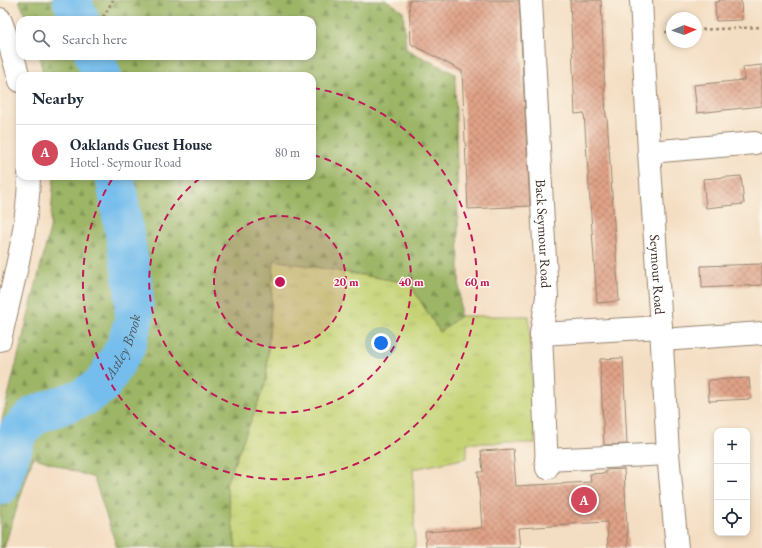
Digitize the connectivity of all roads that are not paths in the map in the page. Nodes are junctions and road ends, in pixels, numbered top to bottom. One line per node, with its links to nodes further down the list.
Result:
1 (531, 0): 10 (street, Back Seymour Road)
2 (641, 0): 6 (street, Seymour Road)
3 (0, 19): 4 (street)
4 (17, 72)
5 (756, 143): 6 (street)
6 (649, 152): 8 (street, Seymour Road)
7 (29, 180): 11 (street)
8 (661, 333): 9 (street); 10 (street); 12 (street, Seymour Road)
9 (762, 333)
10 (541, 334): 12 (street, Back Seymour Road)
11 (0, 340)
12 (668, 454): 13 (street, Seymour Road)
13 (677, 548)

